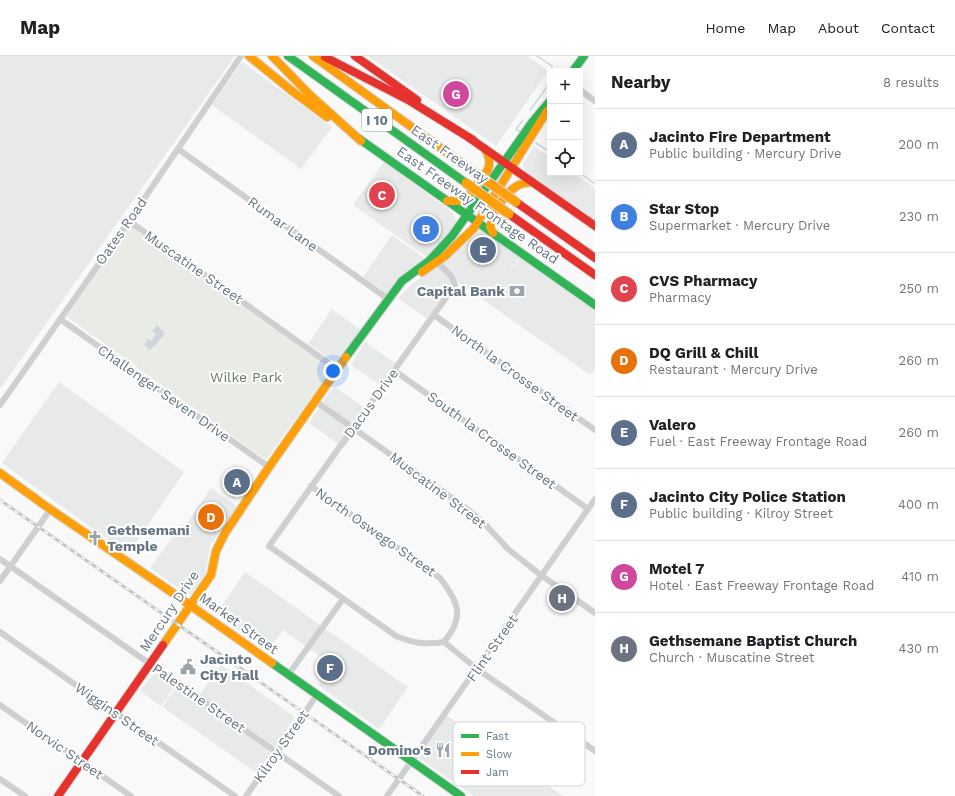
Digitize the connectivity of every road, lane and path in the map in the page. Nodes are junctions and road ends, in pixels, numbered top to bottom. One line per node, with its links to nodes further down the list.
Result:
1 (241, 56): 17 (street, Oates Road)
2 (249, 56): 15 (main road, East Freeway Frontage Road)
3 (272, 56): 15 (main road)
4 (288, 56): 26 (main road, East Freeway / I 10, bridge)
5 (313, 56): 28 (main road, East Freeway / I 10, bridge)
6 (324, 56): 14 (main road)
7 (355, 56): 14 (main road)
8 (584, 56): 9 (main road)
9 (575, 68)
10 (583, 92): 11 (street)
11 (595, 101)
12 (547, 104): 18 (main road, Mercury Drive)
13 (547, 111): 19 (main road, Mercury Drive)
14 (473, 140): 16 (main road)
15 (361, 141): 21 (main road, East Freeway Frontage Road)
16 (485, 148): 18 (main road); 21 (main road)
17 (178, 149): 23 (street, Oates Road); 32 (street, Rumar Lane)
18 (504, 162): 19 (main road); 22 (main road, Mercury Drive)
19 (512, 168): 20 (main road); 24 (main road, Mercury Drive)
20 (532, 182): 25 (main road); 27 (main road)
21 (447, 201): 22 (main road, East Freeway Frontage Road)
22 (467, 215): 24 (main road, East Freeway Frontage Road); 32 (main road, Mercury Drive)
23 (129, 221): 35 (street, Oates Road); 36 (street, Muscatine Street)
24 (478, 223): 27 (main road, East Freeway Frontage Road); 29 (main road, Mercury Drive)
25 (595, 226)
26 (527, 227): 30 (main road, East Freeway / I 10); 31 (main road)
27 (492, 233): 33 (main road, East Freeway Frontage Road)
28 (595, 257)
29 (437, 262): 32 (main road, Mercury Drive); 34 (street, Dacus Drive)
30 (595, 275)
31 (595, 283)
32 (388, 299): 36 (main road, Mercury Drive)
33 (595, 305)
34 (434, 315): 37 (street, Dacus Drive); 41 (street, North la Crosse Street)
35 (60, 319): 39 (street, Oates Road); 42 (street, Challenger Seven Drive)
36 (338, 370): 38 (main road, Mercury Drive)
37 (395, 371): 40 (street, Dacus Drive); 46 (street, South la Crosse Street)
38 (315, 401): 40 (street, Muscatine Street); 42 (main road, Mercury Drive)
39 (0, 405)
40 (352, 428): 44 (street, Dacus Drive); 50 (street, Muscatine Street)
41 (595, 430)
42 (269, 467): 53 (main road, Mercury Drive)
43 (0, 473): 47 (main road, Market Street)
44 (311, 486): 52 (street, Dacus Drive); 56 (street, North Oswego Street)
45 (595, 499): 46 (street, Flint Street)
46 (588, 509): 50 (street, Flint Street)
47 (50, 510): 49 (street); 53 (main road, Market Street)
48 (0, 559): 49 (street, Palestine Street)
49 (10, 566): 51 (street); 57 (street, Palestine Street)
50 (542, 576): 54 (street, Muscatine Street); 58 (street, Flint Street)
51 (0, 581)
52 (343, 599): 56 (street); 59 (street)
53 (190, 606): 57 (main road, Mercury Drive); 59 (main road, Market Street)
54 (595, 613)
55 (0, 632): 62 (street, Wiggins Street)
56 (444, 642): 58 (street)
57 (150, 664): 62 (main road, Mercury Drive); 66 (street, Palestine Street)
58 (477, 669): 63 (street); 67 (street, Flint Street)
59 (288, 675): 60 (main road, Market Street)
60 (317, 695): 66 (street, Kilroy Street); 67 (main road, Market Street)
61 (0, 705): 68 (street, Norvic Street)
62 (116, 713): 68 (main road, Mercury Drive); 73 (street, Wiggins Street)
63 (553, 722)
64 (585, 744): 65 (street)
65 (595, 751)
66 (277, 752): 74 (street, Kilroy Street); 75 (street, Palestine Street)
67 (412, 761): 76 (street, Flint Street); 77 (main road, Market Street)
68 (82, 762): 71 (main road, Mercury Drive); 72 (street, Norvic Street)
69 (0, 778): 70 (street)
70 (25, 796)
71 (58, 796)
72 (130, 796)
73 (235, 796)
74 (246, 796)
75 (339, 796)
76 (387, 796)
77 (461, 796)

